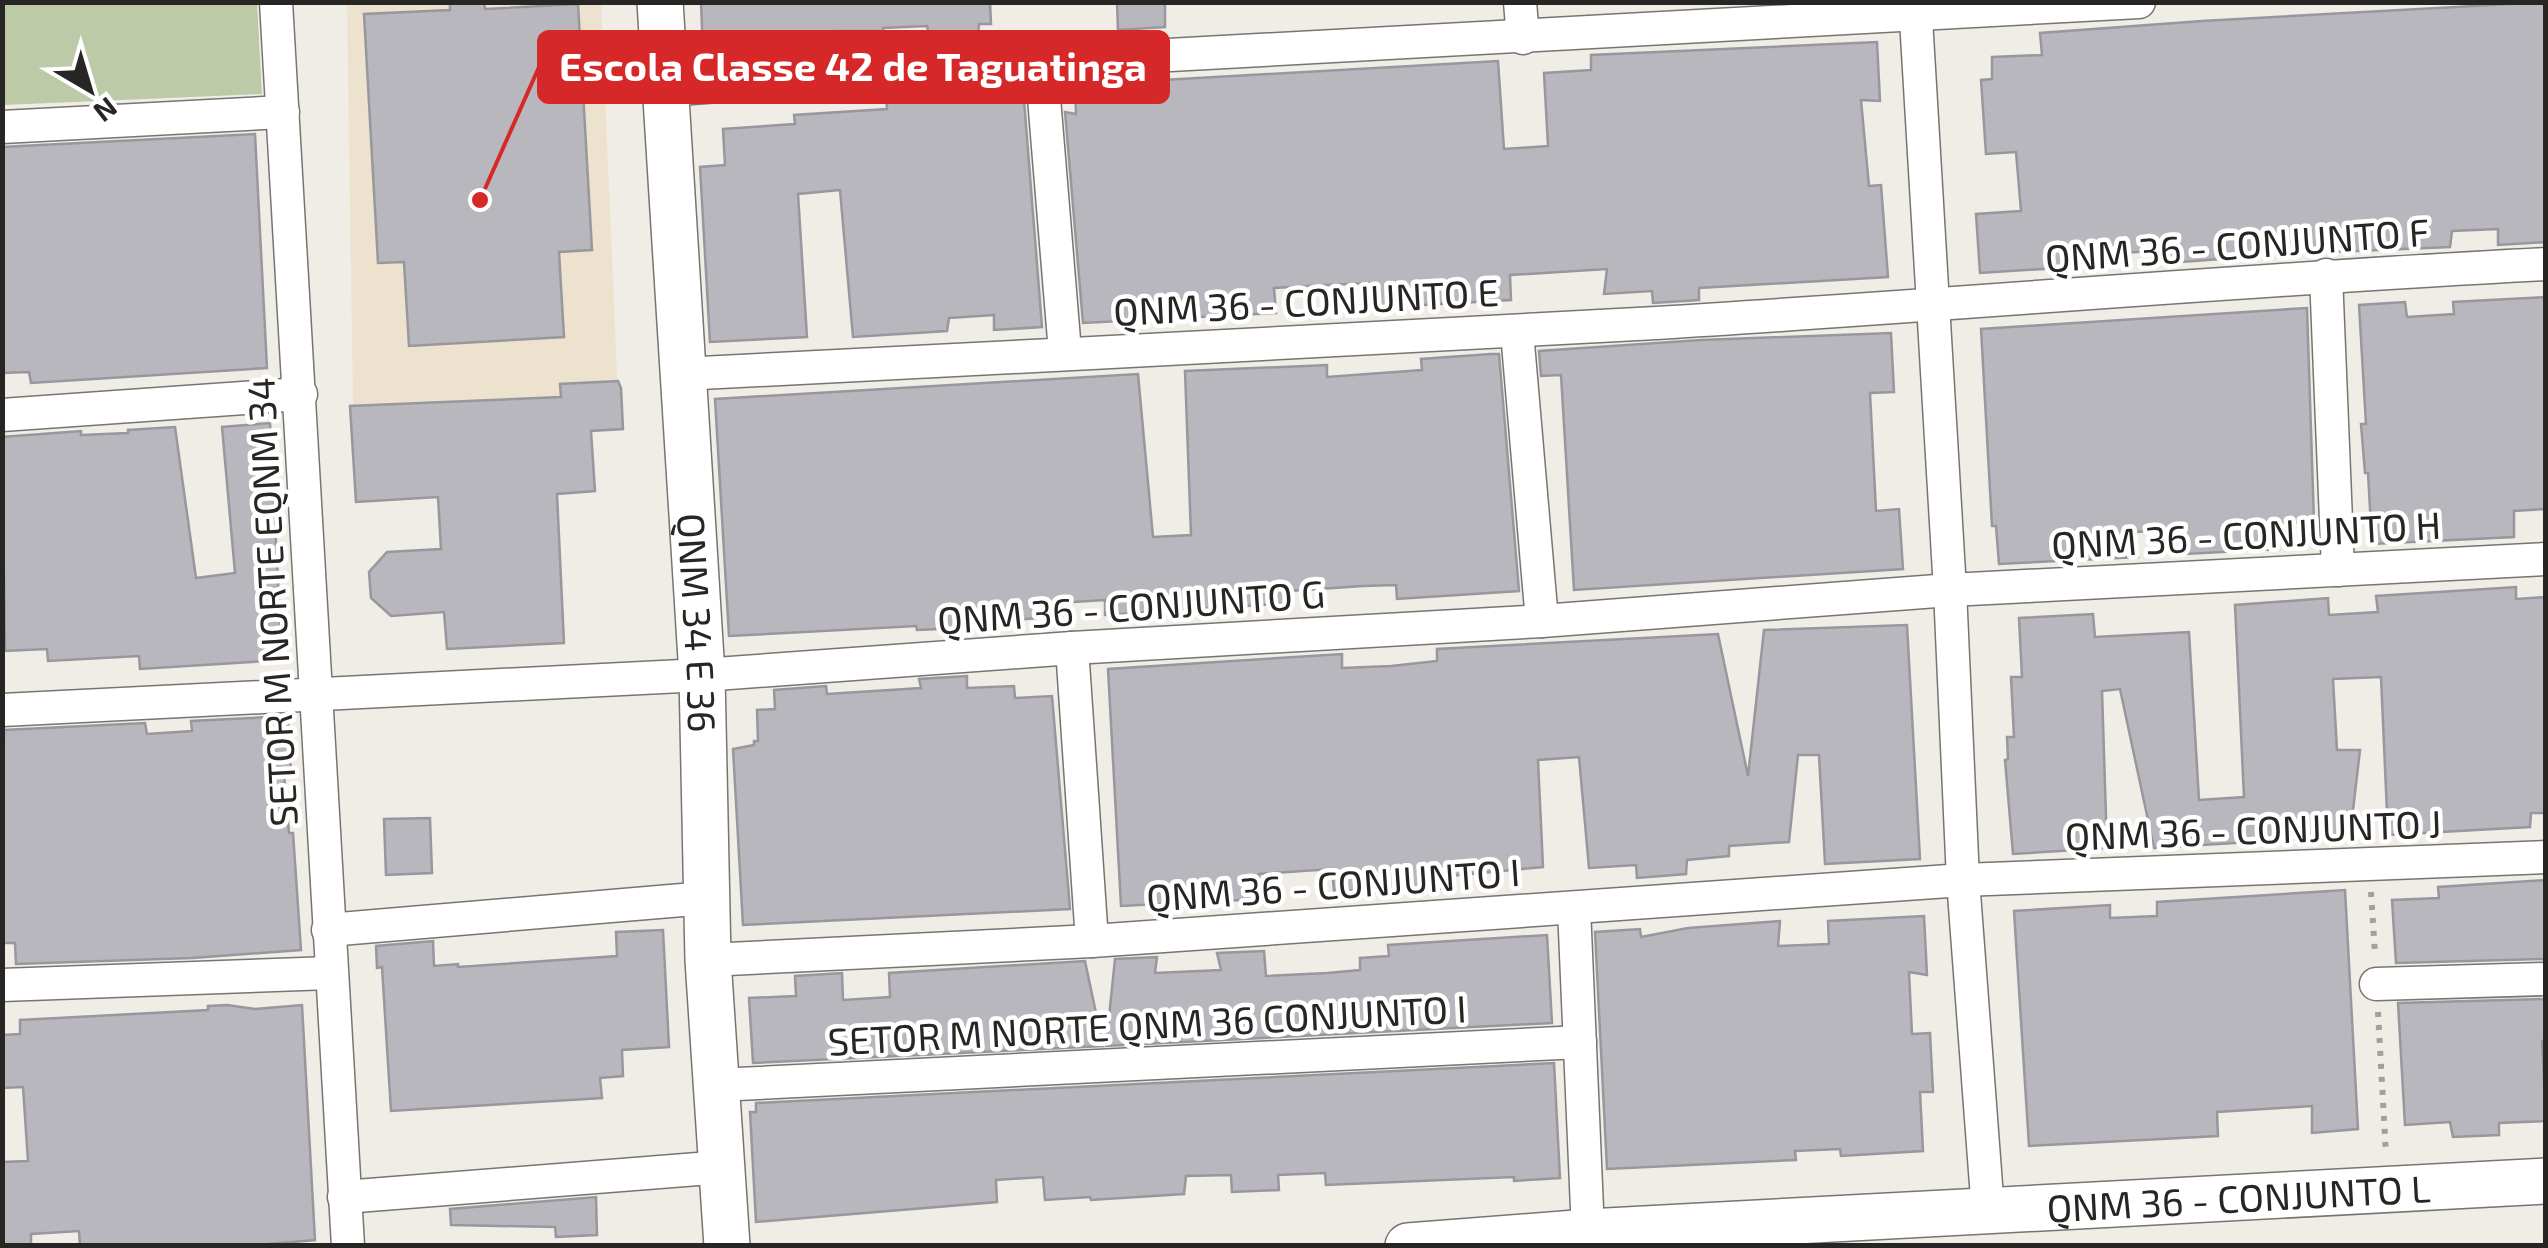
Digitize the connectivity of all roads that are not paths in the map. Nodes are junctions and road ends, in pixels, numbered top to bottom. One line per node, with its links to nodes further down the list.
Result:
1 (276, 2): 9 (street, SETOR M NORTE EQNM 34)
2 (660, 2): 8 (street, QNM 34 E 36)
3 (1520, 2): 6 (street)
4 (2139, 2): 5 (street)
5 (1915, 8): 6 (street); 13 (street)
6 (1523, 38): 7 (street)
7 (1041, 62): 8 (street); 15 (street)
8 (665, 90): 16 (street, QNM 34 E 36)
9 (283, 112): 10 (street); 17 (street, SETOR M NORTE EQNM 34)
10 (2, 127)
11 (2546, 264): 12 (street, QNM 36 - CONJUNTO F)
12 (2326, 275): 13 (street, QNM 36 - CONJUNTO F); 20 (street)
13 (1934, 306): 14 (street, QNM 36 - CONJUNTO E); 21 (street)
14 (1516, 332): 15 (street, QNM 36 - CONJUNTO E); 22 (street)
15 (1065, 352): 16 (street, QNM 36 - CONJUNTO E)
16 (681, 374): 24 (street, QNM 34 E 36)
17 (302, 394): 18 (street); 25 (street, SETOR M NORTE EQNM 34)
18 (2, 414)
19 (2546, 559): 20 (street, QNM 36 - CONJUNTO H)
20 (2338, 570): 21 (street, QNM 36 - CONJUNTO H)
21 (1950, 590): 22 (street, QNM 36 - CONJUNTO G); 28 (street)
22 (1542, 621): 23 (street, QNM 36 - CONJUNTO G)
23 (1072, 648): 24 (street, QNM 36 - CONJUNTO G); 32 (street)
24 (702, 675): 25 (street, QNM 36 - CONJUNTO G); 29 (street, QNM 34 E 36)
25 (316, 696): 26 (street, QNM 36 - CONJUNTO G); 31 (street, SETOR M NORTE EQNM 34)
26 (2, 710)
27 (2546, 857): 28 (street, QNM 36 - CONJUNTO J)
28 (1962, 880): 30 (street, QNM 36 - CONJUNTO I); 43 (street)
29 (706, 898): 31 (street); 33 (street, QNM 34 E 36)
30 (1574, 908): 32 (street, QNM 36 - CONJUNTO I); 38 (street)
31 (328, 930): 34 (street, SETOR M NORTE EQNM 34)
32 (1092, 941): 33 (street, QNM 36 - CONJUNTO I)
33 (708, 960): 39 (street, QNM 34 E 36)
34 (330, 973): 37 (street); 42 (street, SETOR M NORTE EQNM 34)
35 (2546, 979): 36 (street)
36 (2376, 984)
37 (2, 985)
38 (1580, 1042): 39 (street, SETOR M NORTE QNM 36 CONJUNTO I); 46 (street)
39 (717, 1086): 40 (street, QNM 34 E 36)
40 (723, 1168): 42 (street); 48 (street, QNM 34 E 36)
41 (2546, 1181): 44 (street, QNM 36 - CONJUNTO L)
42 (344, 1197): 47 (street, SETOR M NORTE EQNM 34)
43 (1988, 1211): 44 (street, QNM 36 - CONJUNTO L); 45 (street, QNM 36 - CONJUNTO L)
44 (2044, 1227)
45 (1925, 1230): 46 (street, QNM 36 - CONJUNTO L)
46 (1588, 1232): 49 (street, QNM 36 - CONJUNTO L)
47 (348, 1246)
48 (727, 1246)
49 (1408, 1246)

